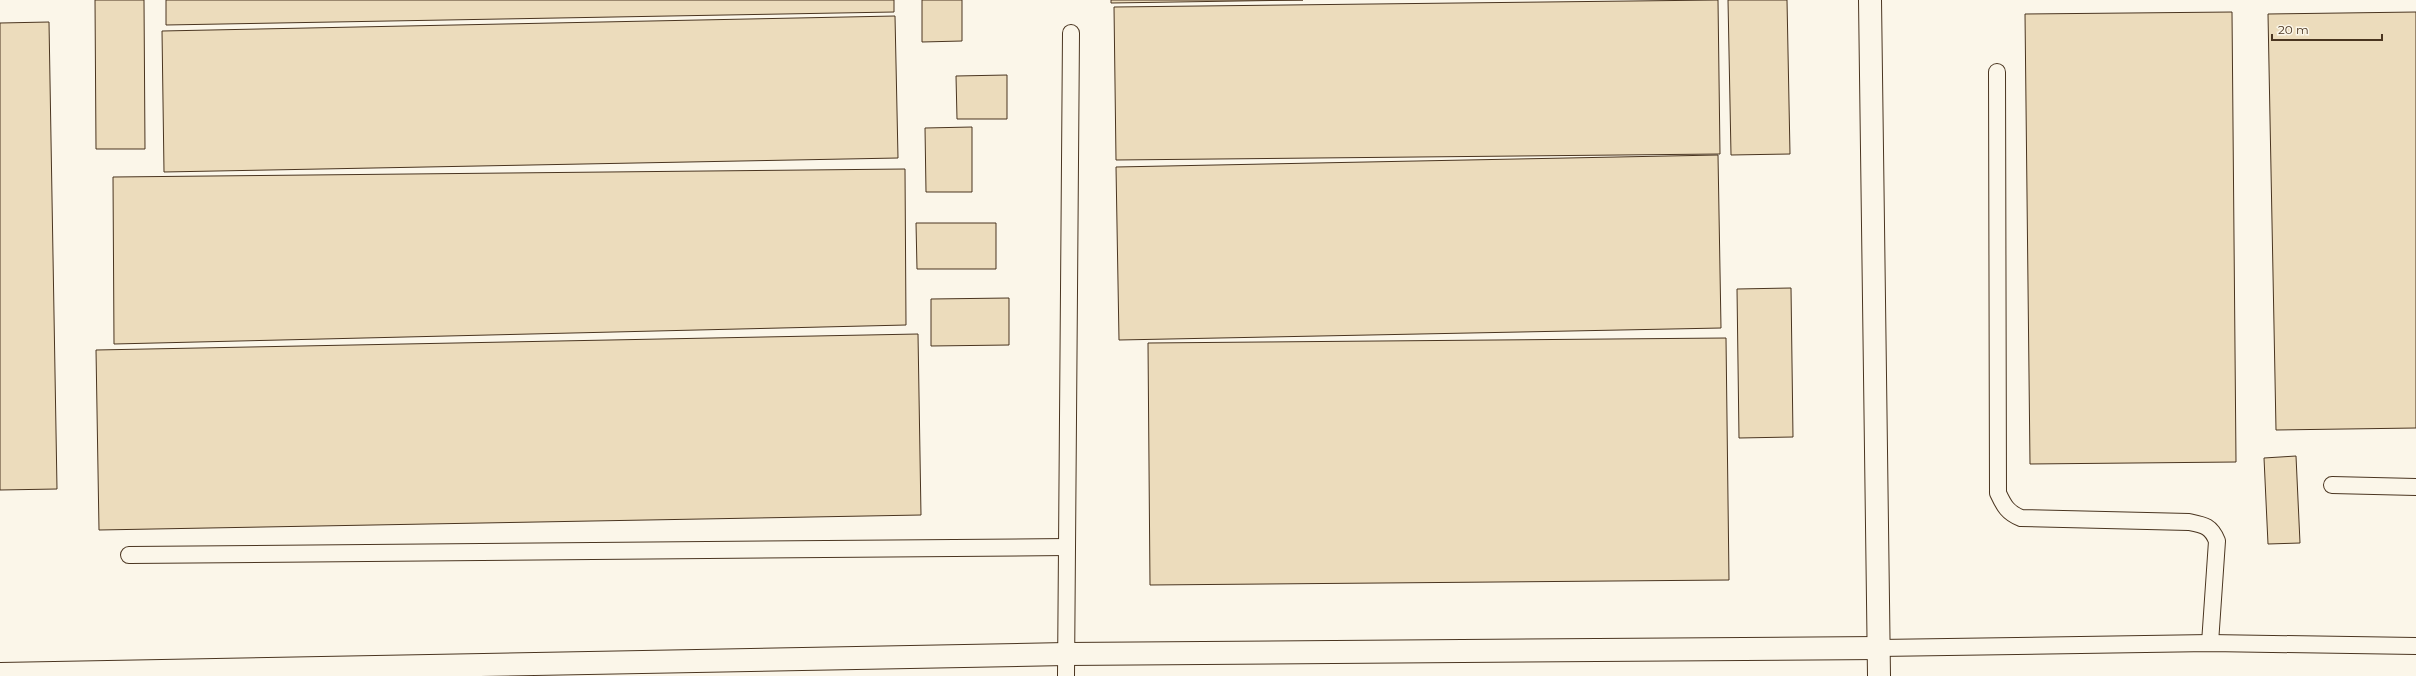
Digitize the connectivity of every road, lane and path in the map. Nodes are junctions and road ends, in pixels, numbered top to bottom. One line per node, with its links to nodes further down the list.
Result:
1 (1870, 0): 10 (street)
2 (1071, 33): 6 (lane)
3 (1997, 72): 8 (lane)
4 (2332, 485): 5 (lane)
5 (2416, 487)
6 (1067, 547): 7 (lane); 11 (lane)
7 (129, 555)
8 (2210, 643): 9 (lane); 10 (lane)
9 (2416, 646)
10 (1879, 648): 11 (street); 14 (street)
11 (1066, 654): 12 (street); 13 (lane)
12 (0, 674)
13 (1066, 676)
14 (1879, 676)

